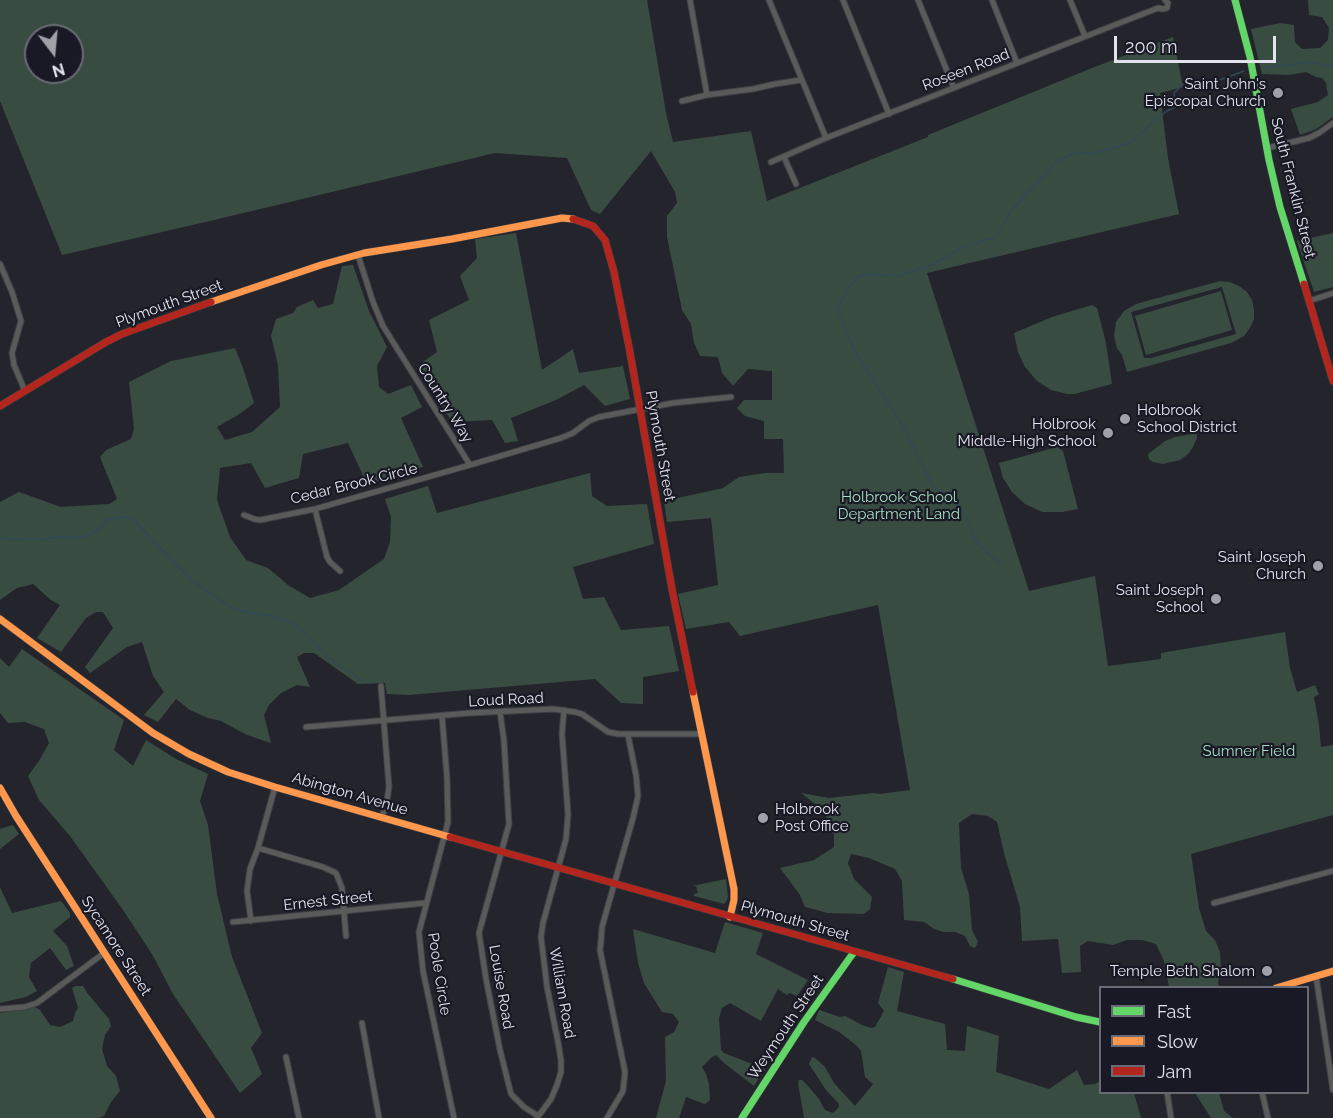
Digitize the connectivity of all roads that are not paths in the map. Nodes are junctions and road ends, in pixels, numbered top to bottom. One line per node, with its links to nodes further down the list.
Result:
1 (690, 0): 15 (street)
2 (769, 0): 13 (street)
3 (843, 0): 17 (street)
4 (918, 0): 14 (street)
5 (992, 0): 12 (street)
6 (1070, 0): 11 (street)
7 (1160, 0): 10 (street)
8 (1165, 0): 10 (street, Roseen Road)
9 (1235, 0): 20 (main road, South Franklin Street)
10 (1158, 8): 11 (street, Roseen Road)
11 (1085, 36): 12 (street, Roseen Road)
12 (1017, 63): 14 (street, Roseen Road)
13 (801, 80): 15 (street); 19 (street)
14 (954, 88): 17 (street, Roseen Road)
15 (707, 95): 16 (street)
16 (682, 101)
17 (889, 114): 19 (street, Roseen Road)
18 (1333, 123): 20 (street)
19 (826, 138): 21 (street, Roseen Road)
20 (1267, 148): 27 (main road, South Franklin Street)
21 (784, 156): 22 (street, Roseen Road); 23 (street)
22 (771, 162)
23 (796, 184)
24 (358, 255): 29 (main road, Plymouth Street); 32 (main road, Plymouth Street); 33 (street, Country Way)
25 (0, 264): 29 (street)
26 (1333, 293): 27 (street)
27 (1309, 300): 28 (main road, South Franklin Street)
28 (1333, 381)
29 (25, 391): 31 (main road, Plymouth Street)
30 (732, 397): 32 (street, Country Way)
31 (0, 406)
32 (640, 409): 33 (street, Country Way); 44 (main road, Plymouth Street)
33 (470, 465): 34 (street, Cedar Brook Circle)
34 (315, 508): 35 (street, Cedar Brook Circle); 36 (street)
35 (244, 515)
36 (340, 571)
37 (0, 618): 46 (main road, Abington Avenue)
38 (381, 686): 42 (street)
39 (564, 710): 40 (street, Loud Road); 45 (street, Loud Road); 52 (street, William Road)
40 (500, 711): 41 (street, Loud Road); 51 (street, Louise Road)
41 (442, 716): 42 (street, Loud Road); 49 (street, Poole Circle)
42 (384, 721): 43 (street, Loud Road); 48 (street)
43 (306, 727)
44 (701, 734): 45 (street, Loud Road); 58 (main road, Plymouth Street)
45 (628, 735): 54 (street)
46 (275, 787): 48 (main road, Abington Avenue); 50 (street)
47 (0, 788): 63 (main road, Sycamore Street)
48 (382, 817): 49 (main road, Abington Avenue)
49 (445, 835): 51 (main road, Abington Avenue); 55 (street, Poole Circle)
50 (258, 848): 57 (street); 59 (street)
51 (502, 851): 52 (main road, Abington Avenue); 75 (street, Louise Road)
52 (558, 867): 54 (main road, Abington Avenue); 75 (street, William Road)
53 (1333, 871): 56 (street)
54 (615, 884): 58 (main road, Abington Avenue); 80 (street)
55 (425, 903): 57 (street, Ernest Street); 79 (street, Poole Circle)
56 (1214, 903)
57 (344, 911): 59 (street, Ernest Street); 61 (street)
58 (730, 916): 62 (main road, Plymouth Street)
59 (251, 921): 60 (street, Ernest Street)
60 (233, 922)
61 (346, 936)
62 (854, 952): 68 (main road, Plymouth Street); 81 (main road, Weymouth Street)
63 (104, 953): 67 (street); 76 (main road, Sycamore Street)
64 (1333, 971): 65 (main road)
65 (1316, 976): 66 (main road); 70 (street)
66 (1280, 986)
67 (0, 1009)
68 (1099, 1022)
69 (362, 1023): 78 (street)
70 (1331, 1056): 72 (street)
71 (286, 1057): 77 (street)
72 (1333, 1089)
73 (1167, 1094): 82 (street)
74 (1262, 1094): 83 (street)
75 (537, 1117)
76 (211, 1118)
77 (299, 1118)
78 (379, 1118)
79 (454, 1118)
80 (607, 1118)
81 (742, 1118)
82 (1170, 1118)
83 (1268, 1118)

